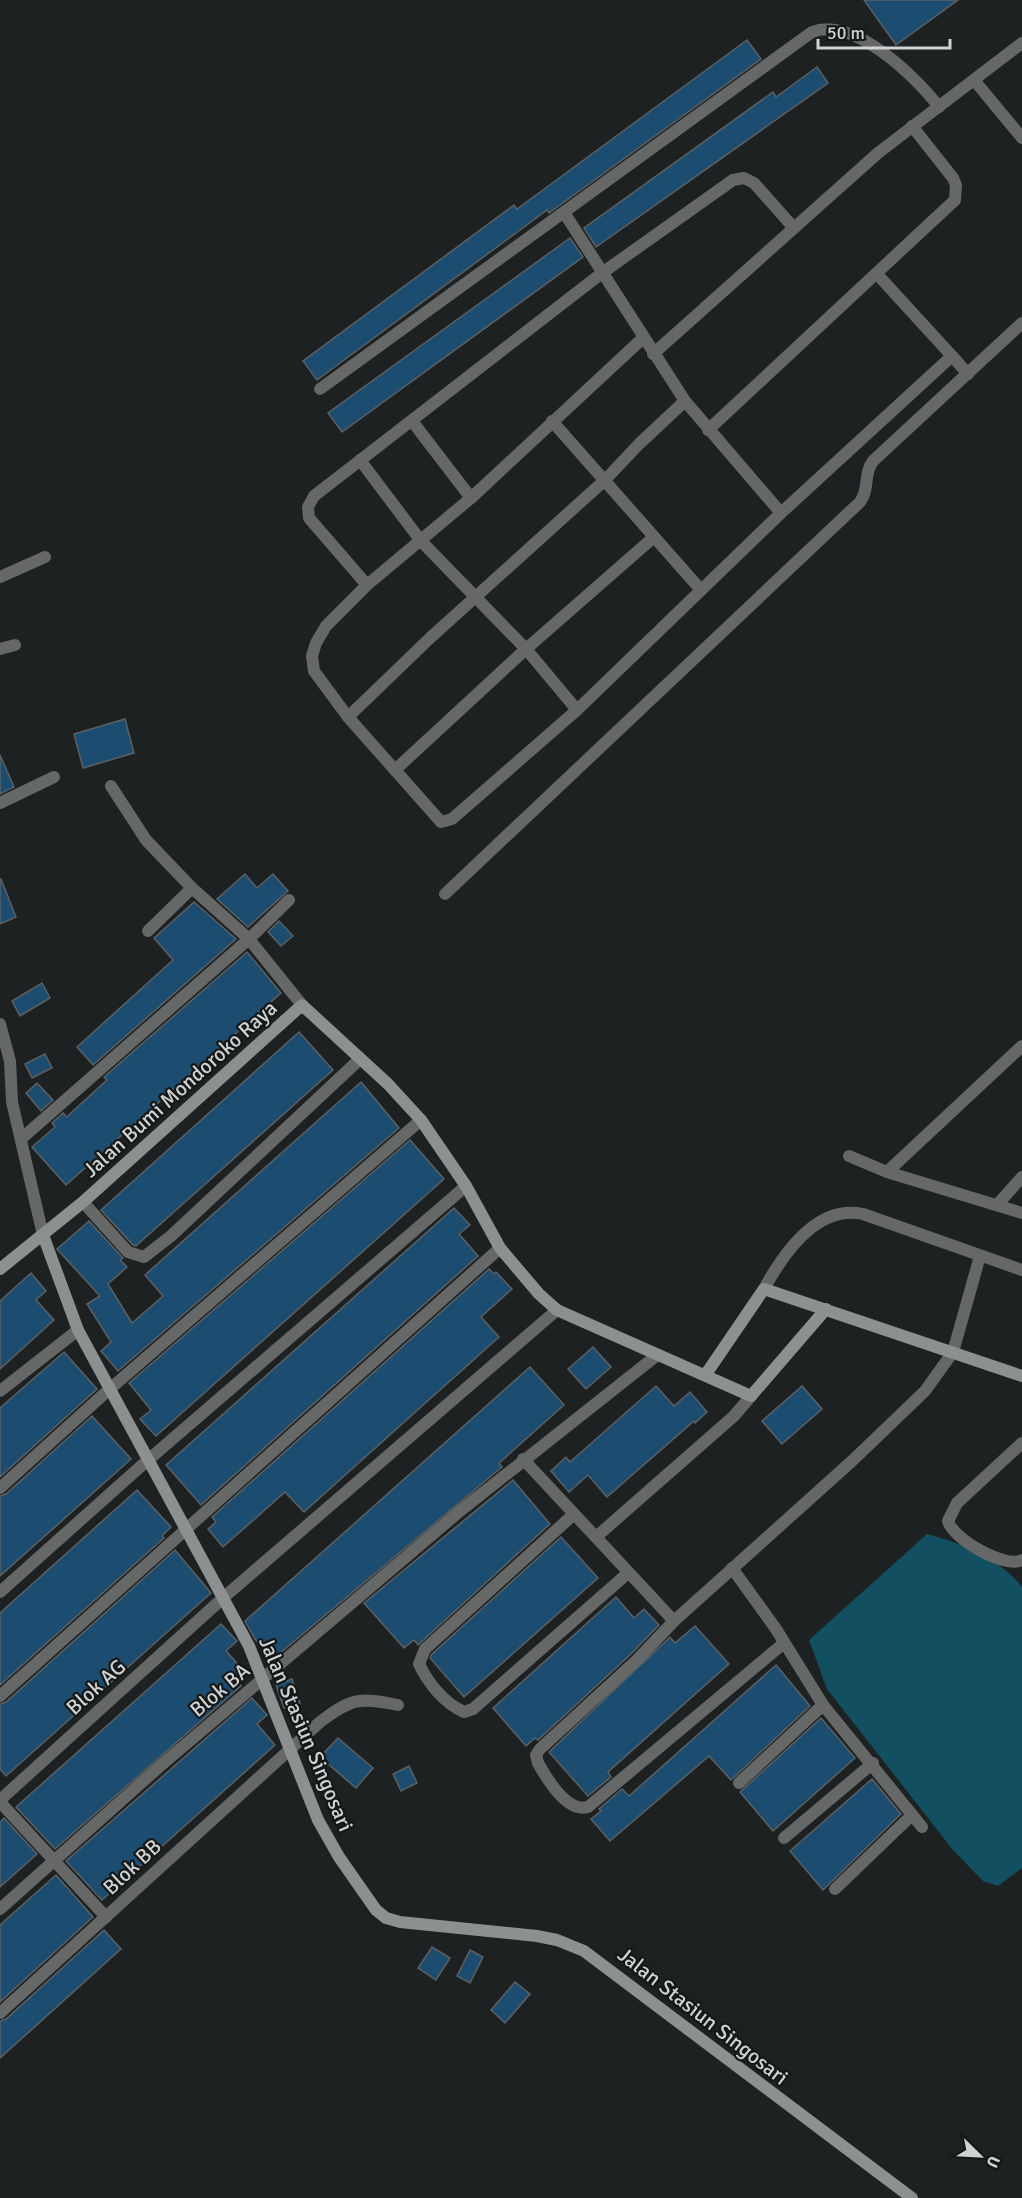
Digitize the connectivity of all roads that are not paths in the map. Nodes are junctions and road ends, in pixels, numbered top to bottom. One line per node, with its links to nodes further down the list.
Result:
1 (1022, 42): 2 (street)
2 (974, 80): 3 (street); 5 (street)
3 (939, 107): 4 (street); 6 (street)
4 (912, 126): 7 (street); 9 (street)
5 (1022, 138)
6 (565, 214): 8 (street); 15 (street)
7 (793, 227): 8 (street); 12 (street)
8 (602, 273): 11 (street); 17 (street)
9 (877, 274): 13 (street); 19 (street)
10 (1022, 323): 14 (street)
11 (643, 338): 12 (street); 18 (street)
12 (653, 354): 16 (street)
13 (952, 356): 14 (street); 23 (street)
14 (968, 374): 41 (street)
15 (320, 389)
16 (685, 401): 19 (street); 21 (street)
17 (412, 421): 20 (street); 22 (street)
18 (552, 421): 21 (street); 22 (street)
19 (708, 430): 23 (street)
20 (360, 460): 25 (street); 28 (street)
21 (605, 480): 24 (street); 30 (street)
22 (471, 498): 25 (street)
23 (781, 513): 29 (street)
24 (654, 537): 29 (street); 33 (street)
25 (421, 541): 28 (street); 30 (street)
26 (45, 557): 27 (street)
27 (0, 577)
28 (368, 585): 35 (street)
29 (701, 590): 34 (street)
30 (474, 597): 33 (street); 35 (street)
31 (15, 645): 32 (street)
32 (0, 649)
33 (526, 649): 34 (street); 36 (street)
34 (578, 710): 36 (street)
35 (348, 717): 36 (street)
36 (395, 770)
37 (54, 777): 39 (street)
38 (111, 786): 40 (street)
39 (0, 803)
40 (192, 888): 43 (street); 44 (street)
41 (445, 894)
42 (289, 900): 44 (street)
43 (148, 932)
44 (249, 939): 45 (street); 50 (street)
45 (302, 1005): 48 (street, Jalan Bumi Mondoroko Raya); 55 (street, Jalan Bumi Mondoroko Raya)
46 (0, 1024): 50 (street, Jalan Stasiun Singosari)
47 (1022, 1046): 52 (street)
48 (360, 1059): 49 (street, Jalan Bumi Mondoroko Raya); 55 (street)
49 (421, 1120): 54 (street, Jalan Bumi Mondoroko Raya); 71 (street)
50 (21, 1139): 58 (street, Jalan Stasiun Singosari)
51 (849, 1156): 52 (street)
52 (887, 1172): 56 (street)
53 (1022, 1177): 56 (street)
54 (466, 1186): 59 (street, Jalan Bumi Mondoroko Raya); 76 (street)
55 (83, 1202): 58 (street, Jalan Bumi Mondoroko Raya)
56 (997, 1205): 57 (street)
57 (1022, 1213)
58 (43, 1235): 61 (street, Jalan Bumi Mondoroko Raya); 66 (street, Jalan Stasiun Singosari)
59 (500, 1248): 65 (street, Jalan Bumi Mondoroko Raya); 79 (street)
60 (980, 1256): 62 (street); 63 (street); 67 (street)
61 (0, 1269)
62 (1022, 1270)
63 (764, 1289): 64 (street); 69 (street)
64 (826, 1309): 67 (street); 73 (street)
65 (557, 1310): 68 (street, Jalan Bumi Mondoroko Raya); 85 (street, Blok AG)
66 (78, 1330): 71 (street, Jalan Stasiun Singosari); 72 (street)
67 (953, 1352): 70 (street); 82 (street)
68 (657, 1356): 69 (street, Jalan Bumi Mondoroko Raya); 75 (street, Blok BA)
69 (706, 1374): 73 (street, Jalan Bumi Mondoroko Raya)
70 (1022, 1376)
71 (109, 1390): 76 (street, Jalan Stasiun Singosari); 77 (street)
72 (0, 1391)
73 (751, 1396): 80 (street)
74 (1022, 1443): 81 (street)
75 (524, 1459): 78 (street); 88 (street, Blok BA)
76 (149, 1460): 79 (street, Jalan Stasiun Singosari); 84 (street)
77 (0, 1488)
78 (573, 1515): 80 (street); 83 (street)
79 (187, 1527): 85 (street, Jalan Stasiun Singosari); 89 (street)
80 (596, 1537): 83 (street)
81 (1022, 1560)
82 (732, 1569): 86 (street); 87 (street)
83 (628, 1573): 86 (street)
84 (0, 1592)
85 (221, 1600): 88 (street, Jalan Stasiun Singosari); 95 (street, Blok AG)
86 (674, 1621): 87 (street)
87 (784, 1644): 91 (street)
88 (264, 1679): 92 (street, Jalan Stasiun Singosari); 99 (street, Blok BA)
89 (0, 1696)
90 (398, 1705): 92 (street, Blok BB)
91 (823, 1705): 93 (street); 94 (street)
92 (289, 1750): 102 (street, Blok BB); 104 (street, Jalan Stasiun Singosari)
93 (873, 1763): 96 (street); 98 (street)
94 (739, 1783)
95 (0, 1801): 99 (street)
96 (912, 1815): 97 (street); 100 (street)
97 (922, 1827)
98 (784, 1838)
99 (52, 1860): 101 (street, Blok BA); 102 (street)
100 (835, 1889)
101 (0, 1909)
102 (106, 1917): 103 (street, Blok BB)
103 (0, 2013)
104 (912, 2198)

